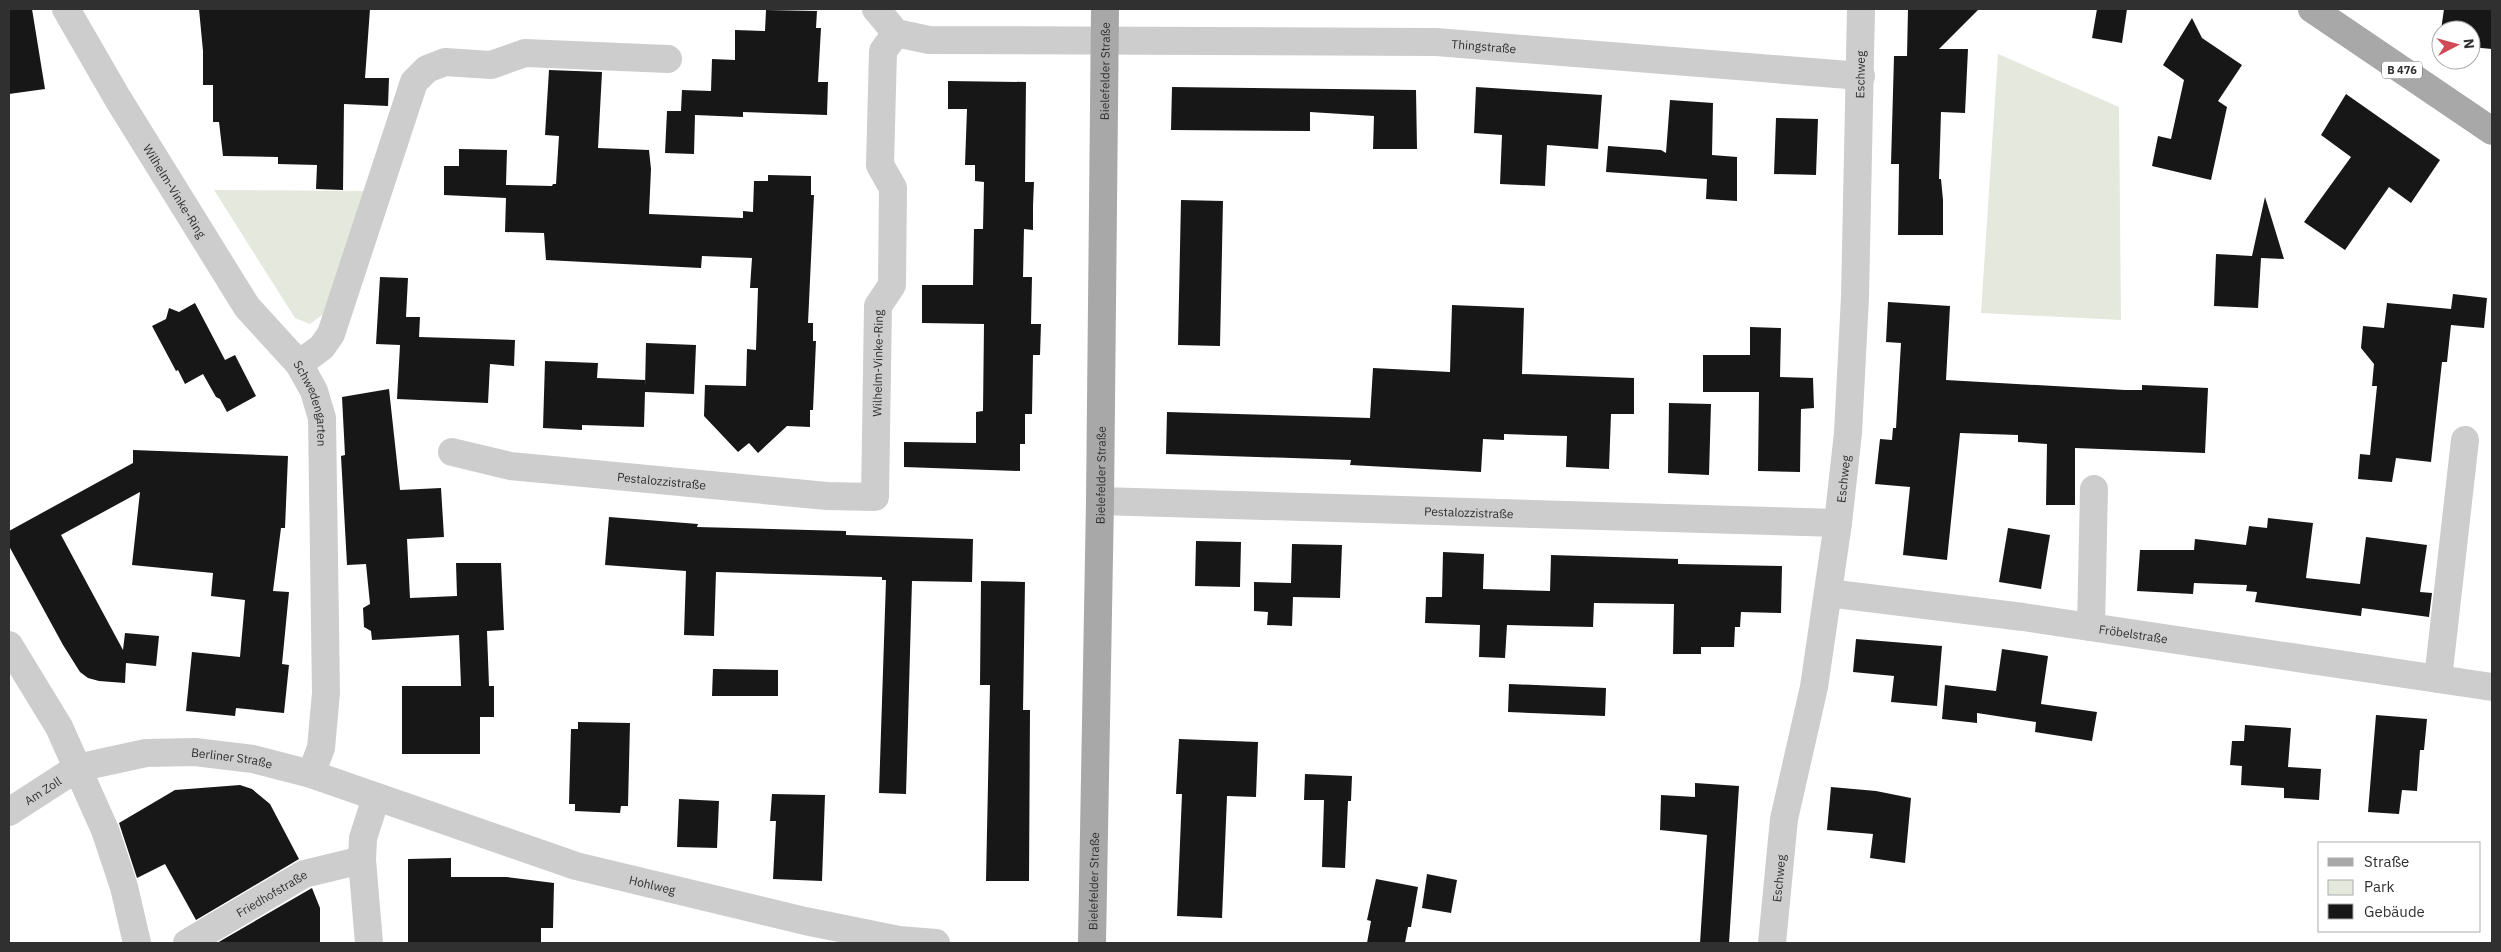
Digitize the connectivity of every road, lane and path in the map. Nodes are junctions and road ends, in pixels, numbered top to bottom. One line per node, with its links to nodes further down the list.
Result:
1 (66, 9): 11 (street, Wilhelm-Vinke-Ring)
2 (876, 9): 6 (street)
3 (1105, 9): 7 (main road, Bielefelder Straße)
4 (1861, 9): 9 (street, Eschweg)
5 (2312, 9): 10 (main road, B 476)
6 (896, 33): 7 (street); 15 (street, Wilhelm-Vinke-Ring)
7 (1105, 41): 9 (street, Thingstraße); 16 (main road, Bielefelder Straße)
8 (668, 59): 11 (street, Schwedengarten)
9 (1861, 76): 17 (street, Eschweg)
10 (2492, 131)
11 (300, 364): 24 (street, Schwedengarten)
12 (2464, 440): 21 (street)
13 (452, 452): 15 (street, Pestalozzistraße)
14 (2094, 489): 19 (street)
15 (875, 497)
16 (1100, 501): 17 (street, Pestalozzistraße); 32 (main road, Bielefelder Straße)
17 (1838, 523): 18 (street, Eschweg)
18 (1828, 593): 19 (street, Fröbelstraße); 33 (street, Eschweg)
19 (2091, 627): 21 (street, Fröbelstraße)
20 (9, 645): 23 (street)
21 (2438, 679): 22 (street, Fröbelstraße)
22 (2492, 687)
23 (77, 768): 24 (street, Berliner Straße); 26 (street, Am Zoll); 28 (street)
24 (311, 774): 25 (street, Berliner Straße)
25 (376, 798): 27 (street); 31 (street, Hohlweg)
26 (9, 812)
27 (362, 860): 29 (street, Friedhofstraße); 30 (street)
28 (137, 943)
29 (188, 943)
30 (369, 943)
31 (936, 943)
32 (1092, 943)
33 (1772, 943)

